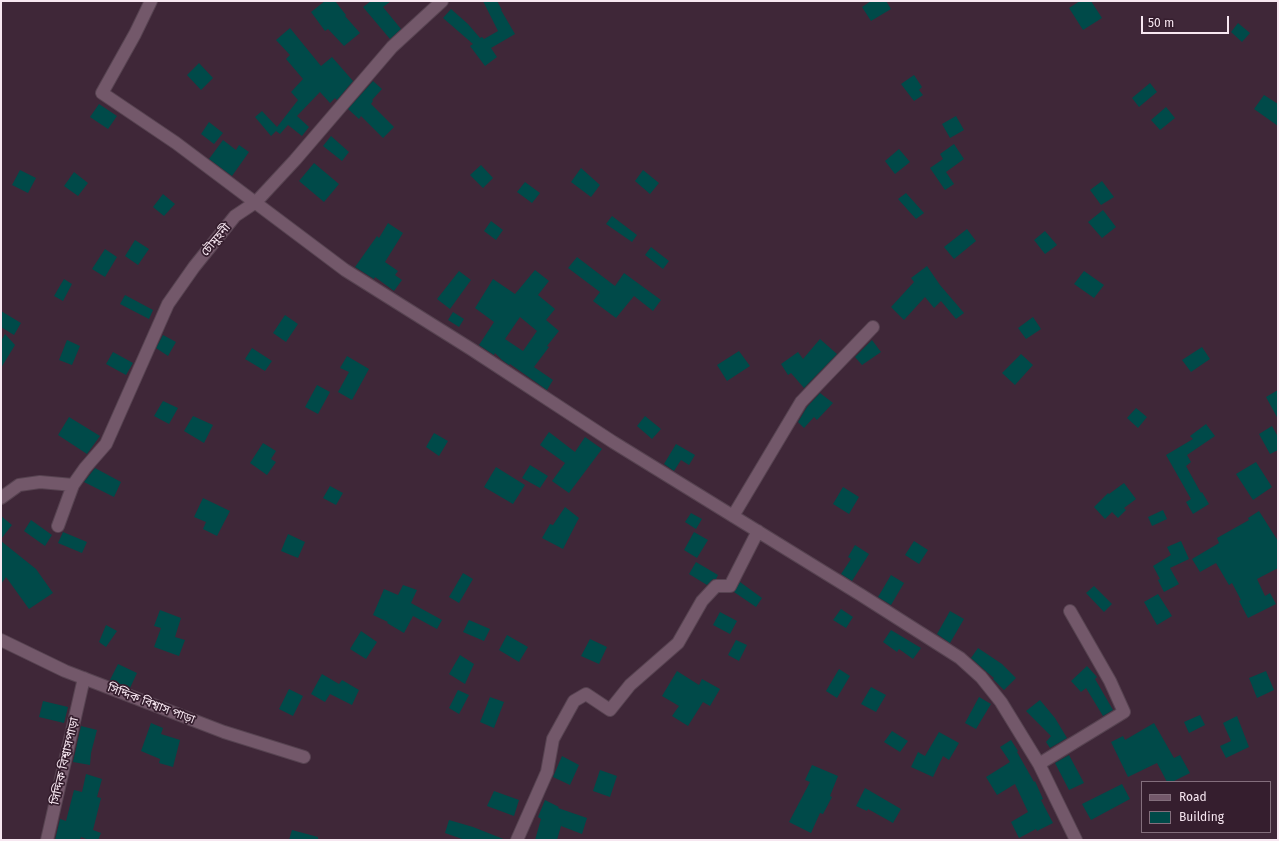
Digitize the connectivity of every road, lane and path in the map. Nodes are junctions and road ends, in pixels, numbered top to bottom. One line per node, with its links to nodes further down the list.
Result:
1 (151, 1): 3 (street)
2 (442, 1): 3 (street, চৌমুহনী)
3 (256, 202): 5 (street, চৌমুহনী); 7 (street)
4 (873, 327): 7 (street)
5 (74, 485): 6 (street); 8 (street, চৌমুহনী)
6 (1, 498)
7 (733, 516): 9 (street)
8 (58, 526)
9 (758, 531): 14 (street); 16 (street)
10 (1070, 612): 14 (street)
11 (1, 640): 12 (street, সিদ্দিক বিশ্বাস পাড়া)
12 (84, 680): 13 (street, সিদ্দিক বিশ্বাস পাড়া); 15 (street, সিদ্দিক বিশ্বাসপাড়া)
13 (304, 757)
14 (1039, 764): 17 (street)
15 (47, 840)
16 (517, 840)
17 (1076, 840)

